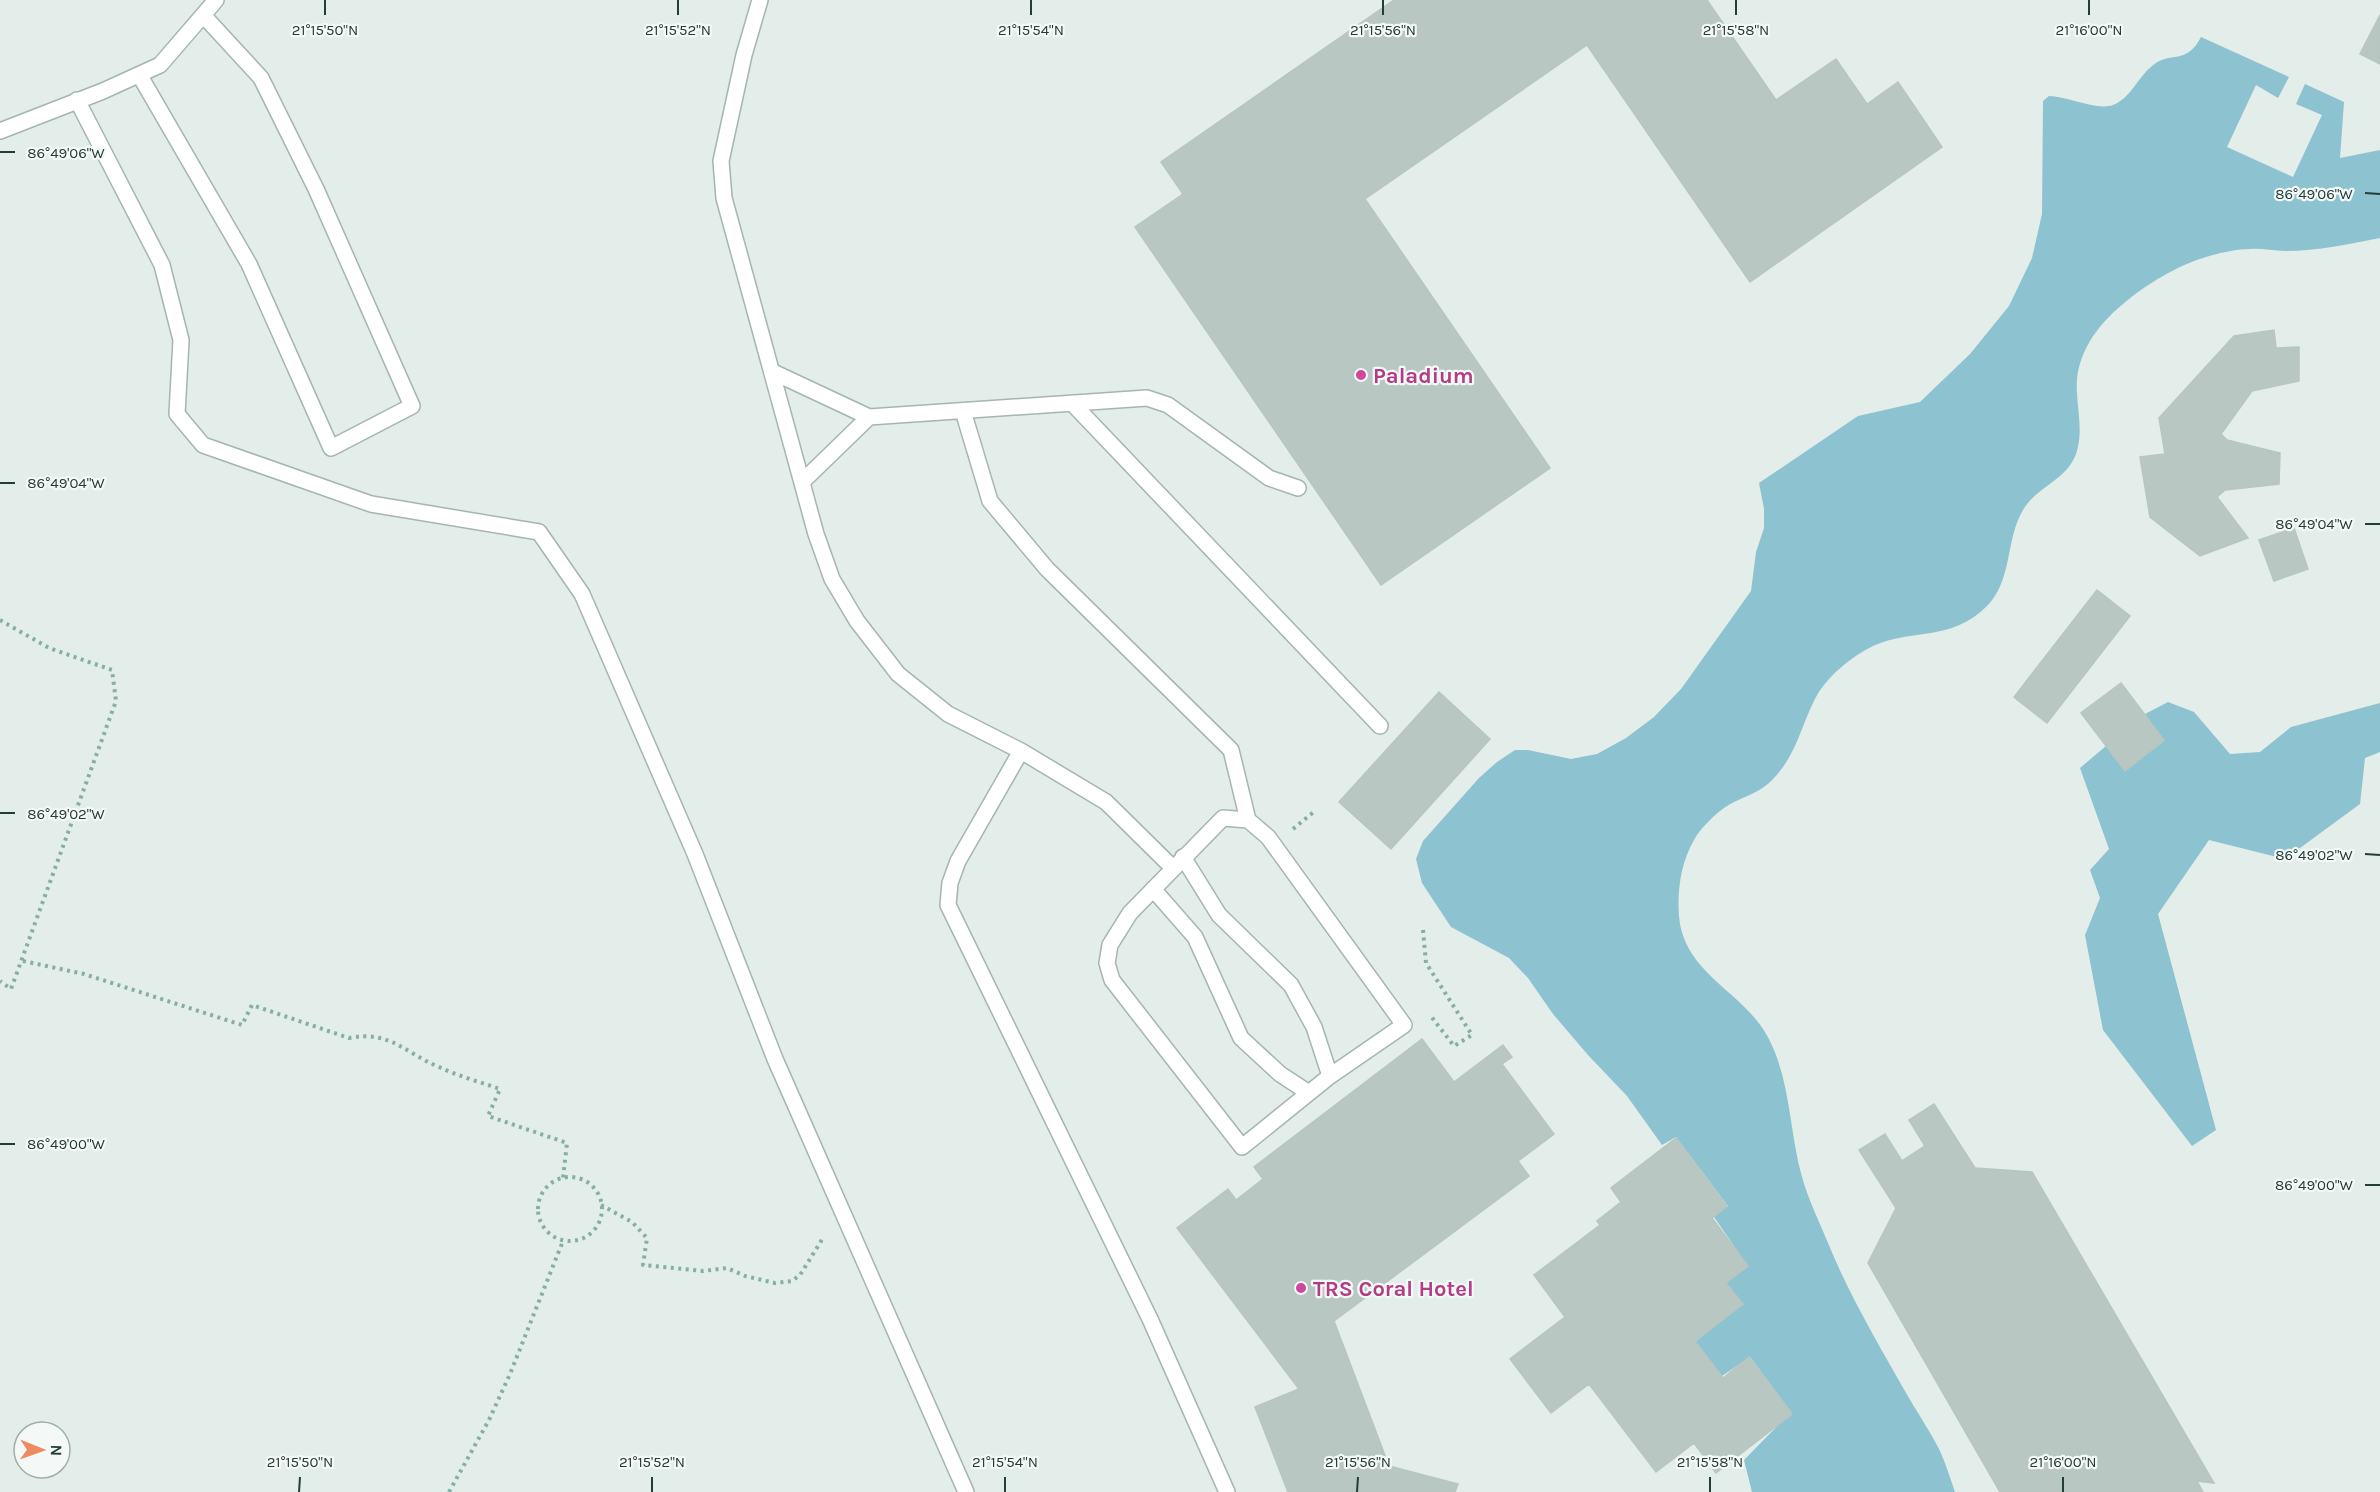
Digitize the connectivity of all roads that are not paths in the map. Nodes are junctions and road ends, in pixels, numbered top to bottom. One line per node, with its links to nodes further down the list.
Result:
1 (216, 0): 3 (lane)
2 (760, 0): 7 (lane)
3 (203, 15): 4 (lane); 4 (lane)
4 (140, 75): 5 (lane)
5 (77, 100): 6 (lane); 20 (lane)
6 (0, 131)
7 (773, 372): 10 (lane); 11 (lane)
8 (1072, 403): 9 (lane); 12 (lane); 13 (lane)
9 (963, 411): 10 (lane); 15 (lane)
10 (869, 417): 11 (lane)
11 (802, 482): 14 (lane)
12 (1298, 488)
13 (1380, 726)
14 (1021, 751): 16 (lane); 21 (lane)
15 (1248, 820): 16 (lane); 18 (lane)
16 (1178, 862): 17 (lane); 18 (lane)
17 (1153, 889): 19 (lane); 19 (lane)
18 (1330, 1076): 19 (lane)
19 (1310, 1093)
20 (966, 1492)
21 (1227, 1492)

